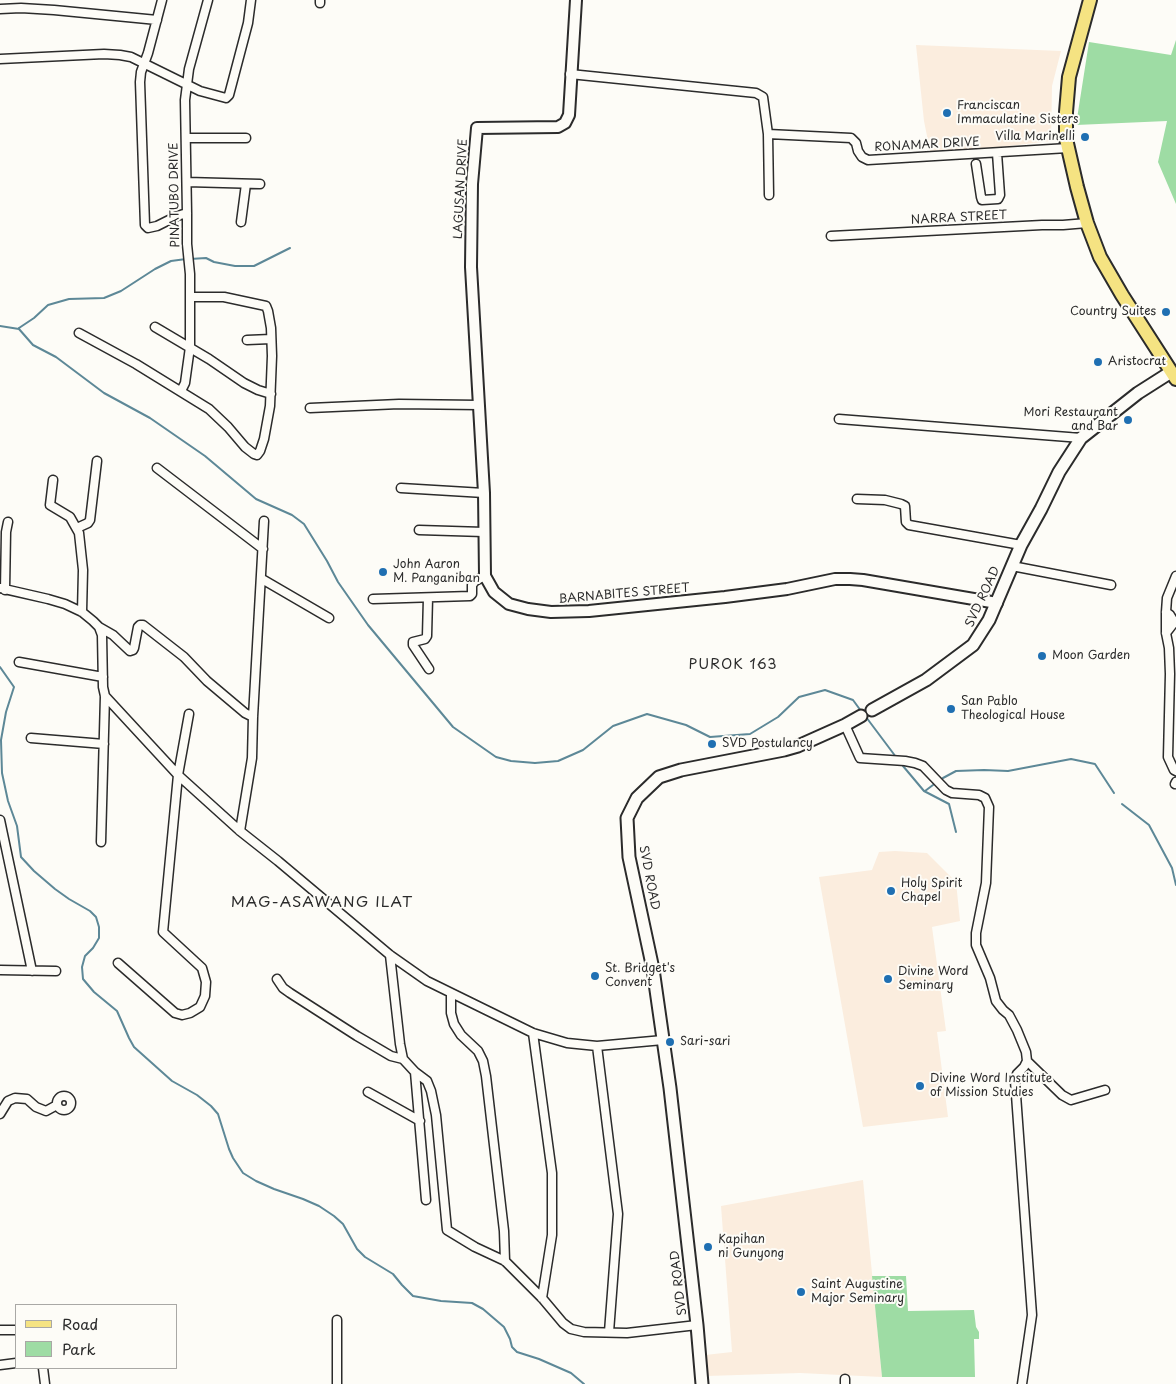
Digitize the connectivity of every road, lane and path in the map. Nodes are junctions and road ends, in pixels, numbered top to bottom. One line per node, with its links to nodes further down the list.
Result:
1 (162, 0): 7 (street)
2 (208, 0): 11 (street, PINATUBO DRIVE)
3 (250, 0): 11 (street)
4 (576, 0): 10 (street, LAGUSAN DRIVE)
5 (1090, 0): 15 (main road)
6 (0, 9): 7 (street)
7 (157, 20): 9 (street)
8 (0, 59): 9 (street)
9 (144, 64): 11 (street); 22 (street)
10 (570, 74): 12 (street); 35 (street, LAGUSAN DRIVE)
11 (186, 84): 13 (street, PINATUBO DRIVE)
12 (768, 134): 16 (street, RONAMAR DRIVE); 21 (street)
13 (186, 138): 14 (street); 18 (street, PINATUBO DRIVE)
14 (246, 138)
15 (1068, 148): 16 (street, RONAMAR DRIVE); 24 (main road)
16 (997, 153): 17 (street)
17 (976, 164)
18 (187, 182): 19 (street); 22 (street, PINATUBO DRIVE)
19 (246, 184): 20 (street); 23 (street)
20 (260, 184)
21 (769, 195)
22 (188, 214): 26 (street, PINATUBO DRIVE)
23 (241, 222)
24 (1087, 223): 25 (street, NARRA STREET); 32 (main road)
25 (831, 236)
26 (191, 297): 29 (street); 31 (street, PINATUBO DRIVE)
27 (155, 327): 31 (street)
28 (79, 333): 33 (street)
29 (271, 339): 30 (street); 34 (street)
30 (247, 340)
31 (190, 347): 33 (street, PINATUBO DRIVE); 34 (street)
32 (1174, 376): 38 (main road, SVD ROAD)
33 (181, 392): 34 (street)
34 (271, 394)
35 (479, 405): 36 (street); 43 (street)
36 (310, 408)
37 (839, 419): 38 (street)
38 (1081, 438): 50 (main road, SVD ROAD)
39 (97, 461): 47 (street)
40 (157, 468): 51 (street)
41 (53, 480): 47 (street)
42 (401, 488): 43 (street)
43 (484, 493): 49 (street)
44 (858, 499): 50 (street)
45 (264, 521): 51 (street)
46 (8, 522): 57 (street)
47 (77, 528): 61 (street)
48 (419, 530): 49 (street)
49 (484, 532): 53 (street)
50 (1021, 545): 52 (main road, SVD ROAD)
51 (263, 549): 55 (street)
52 (1012, 566): 56 (street); 60 (main road, SVD ROAD)
53 (485, 576): 58 (street); 60 (street, BARNABITES STREET)
54 (1176, 576): 68 (street)
55 (262, 579): 62 (street); 72 (street)
56 (1111, 585)
57 (3, 589): 61 (street)
58 (428, 598): 59 (street); 65 (street)
59 (373, 599)
60 (997, 604): 69 (main road, SVD ROAD)
61 (82, 612): 63 (street)
62 (329, 618)
63 (99, 627): 66 (street); 72 (street)
64 (19, 662): 66 (street)
65 (429, 669)
66 (103, 677): 67 (street)
67 (105, 696): 75 (street); 77 (street)
68 (1173, 699): 76 (street)
69 (872, 710): 71 (street, SVD ROAD)
70 (189, 714): 77 (street)
71 (861, 716): 73 (main road, SVD ROAD)
72 (253, 717): 79 (street)
73 (844, 725): 89 (main road, SVD ROAD); 92 (street)
74 (31, 738): 75 (street)
75 (104, 744): 80 (street)
76 (1176, 771)
77 (178, 775): 79 (street); 82 (street)
78 (0, 820): 84 (street)
79 (240, 832): 81 (street)
80 (101, 842)
81 (390, 955): 87 (street); 91 (street)
82 (118, 963)
83 (0, 970): 84 (street)
84 (32, 970): 85 (street)
85 (56, 971)
86 (277, 979): 91 (street)
87 (451, 993): 88 (street); 100 (street)
88 (534, 1033): 90 (street); 101 (street)
89 (663, 1040): 90 (street); 103 (main road, SVD ROAD)
90 (597, 1046): 106 (street)
91 (403, 1059): 93 (street)
92 (1027, 1061): 94 (street); 113 (street)
93 (415, 1072): 98 (street); 100 (street)
94 (1105, 1090)
95 (368, 1092): 98 (street)
96 (57, 1105): 97 (street)
97 (0, 1114)
98 (420, 1121): 99 (street)
99 (426, 1200)
100 (505, 1261): 101 (street)
101 (542, 1298): 106 (street)
102 (337, 1320): 111 (street)
103 (697, 1325): 106 (street); 112 (main road, SVD ROAD)
104 (0, 1330): 105 (street)
105 (15, 1330)
106 (609, 1332)
107 (15, 1364): 108 (street)
108 (0, 1365)
109 (43, 1369): 110 (street)
110 (45, 1384)
111 (337, 1384)
112 (702, 1384)
113 (1022, 1384)

